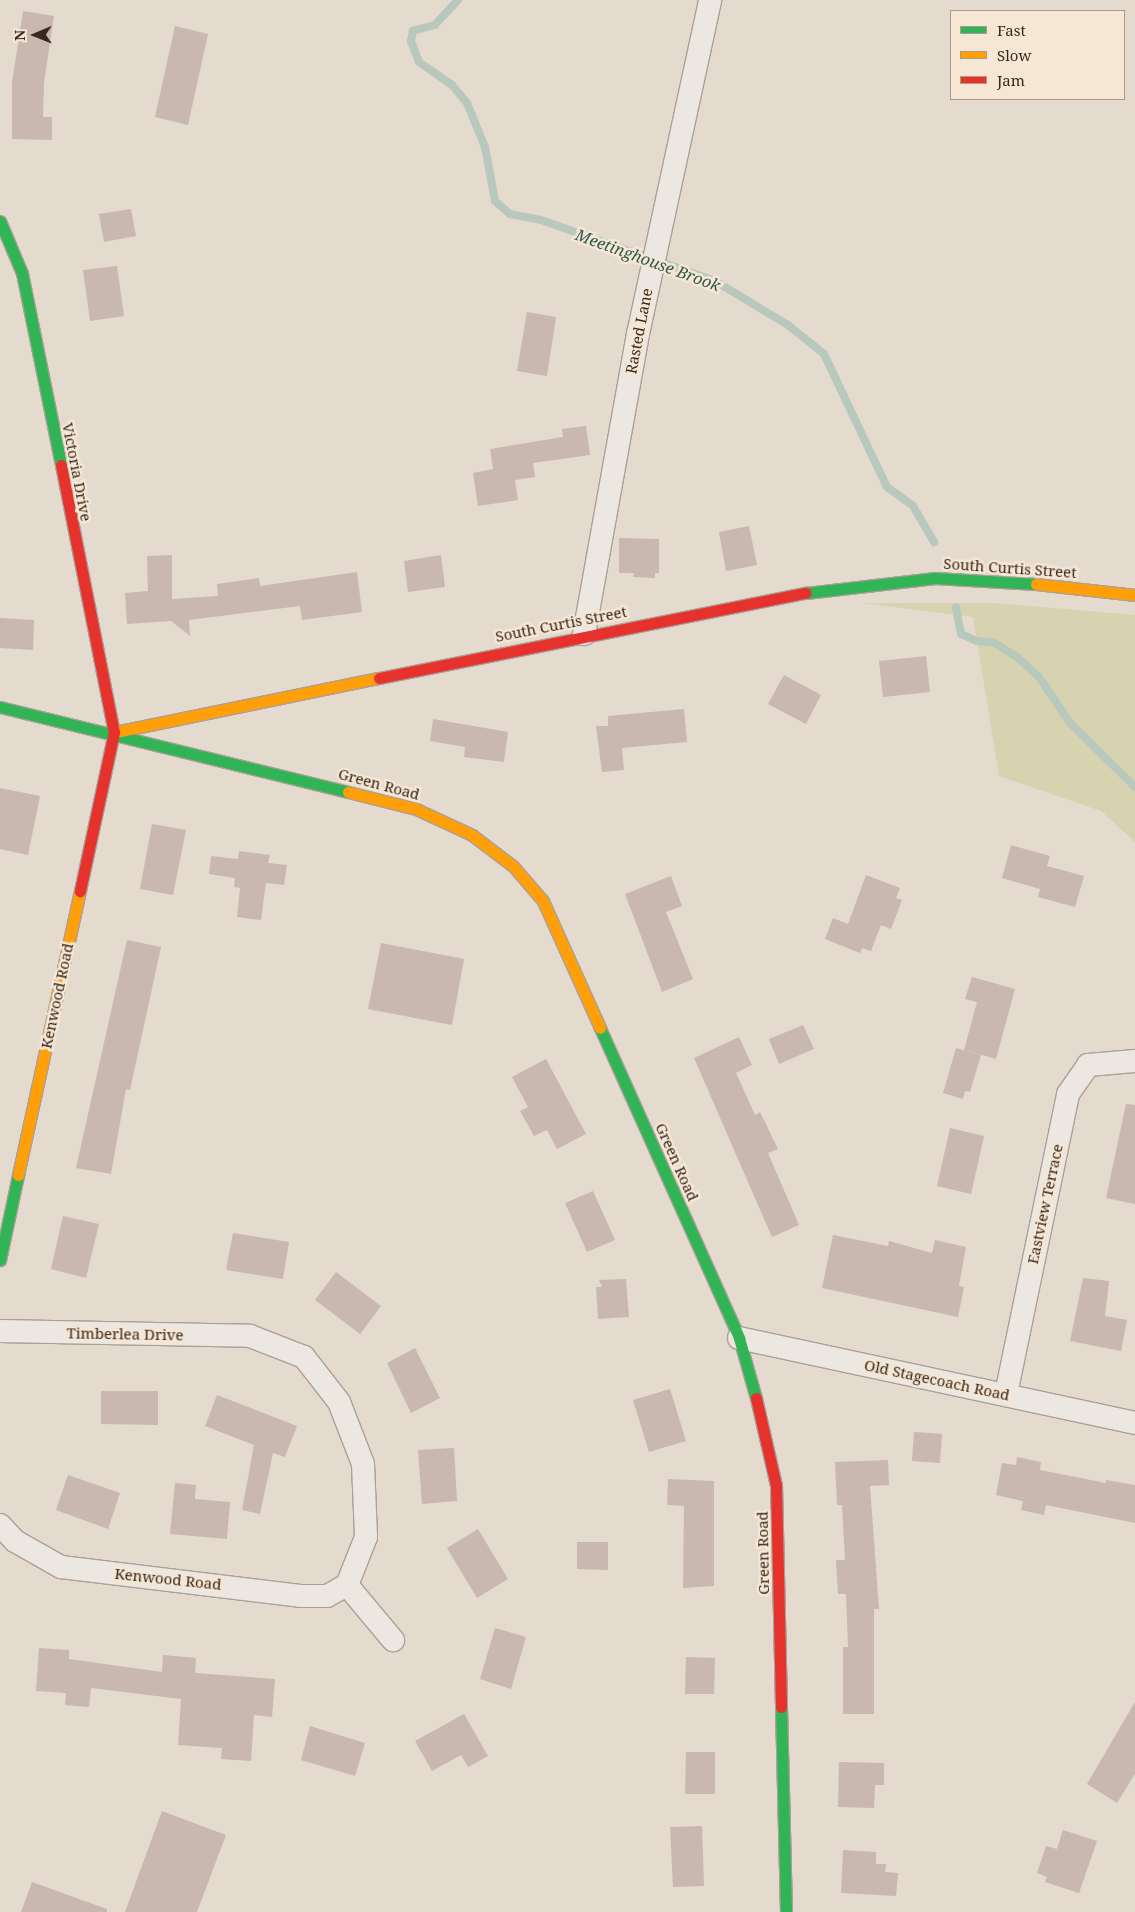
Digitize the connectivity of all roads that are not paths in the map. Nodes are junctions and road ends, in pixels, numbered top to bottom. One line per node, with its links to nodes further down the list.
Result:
1 (710, 0): 4 (street, Rasted Lane)
2 (0, 220): 6 (street, Victoria Drive)
3 (1135, 595): 4 (street, South Curtis Street)
4 (584, 634): 6 (street, South Curtis Street)
5 (0, 707): 6 (street, South Curtis Street)
6 (114, 732): 8 (street, Kenwood Road); 10 (street, Green Road)
7 (1135, 1061): 11 (street, Eastview Terrace)
8 (0, 1260)
9 (0, 1332): 14 (street, Timberlea Drive)
10 (739, 1338): 11 (street, Old Stagecoach Road); 16 (street, Green Road)
11 (1006, 1394): 12 (street, Old Stagecoach Road)
12 (1135, 1423)
13 (0, 1525): 14 (street, Kenwood Road)
14 (347, 1585): 15 (street)
15 (393, 1640)
16 (786, 1912)

